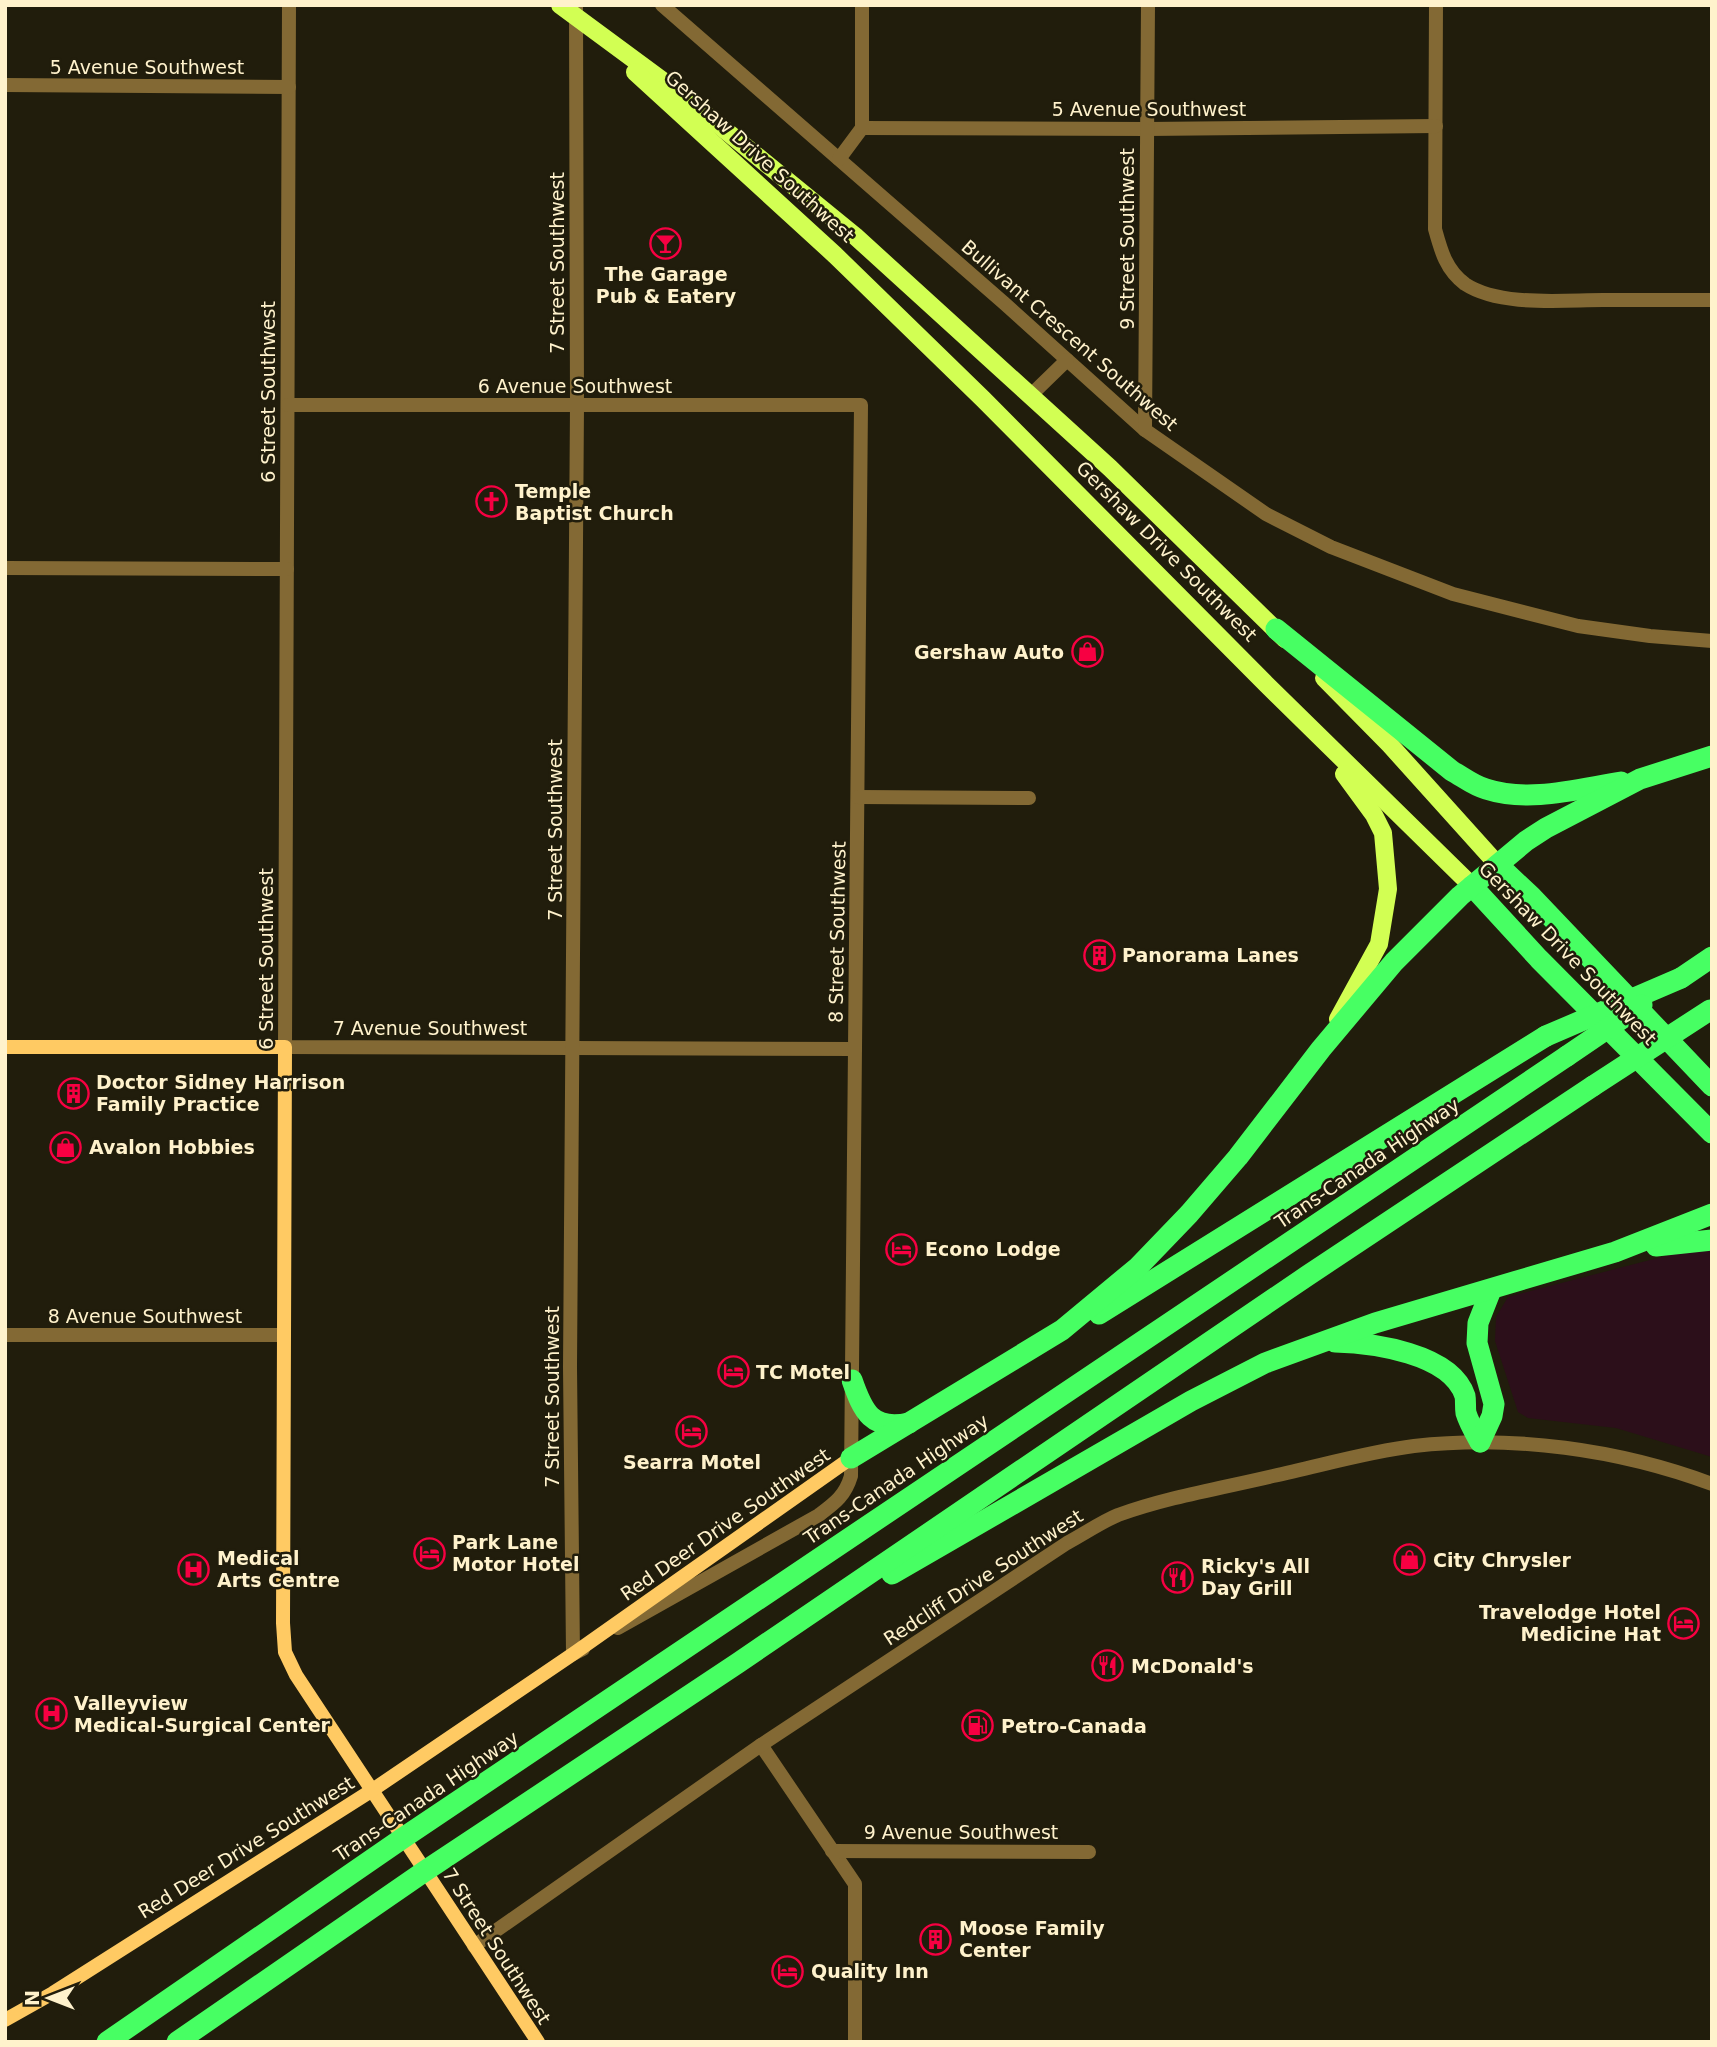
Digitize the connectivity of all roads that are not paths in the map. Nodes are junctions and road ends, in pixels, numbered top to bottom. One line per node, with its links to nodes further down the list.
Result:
1 (289, 5): 9 (street, 6 Street Southwest)
2 (560, 5): 7 (main road, Gershaw Drive Southwest)
3 (662, 5): 13 (street, Bullivant Crescent Southwest)
4 (863, 5): 11 (street)
5 (1148, 5): 12 (street, 9 Street Southwest)
6 (1436, 5): 10 (street)
7 (576, 11): 16 (main road, Gershaw Drive Southwest); 18 (street, 7 Street Southwest); 25 (main road, Gershaw Drive Southwest)
8 (5, 85): 9 (street, 5 Avenue Southwest)
9 (289, 87): 17 (street, 6 Street Southwest)
10 (1436, 126): 12 (street, 5 Avenue Southwest); 14 (street)
11 (862, 128): 12 (street, 5 Avenue Southwest); 13 (street)
12 (1147, 129): 20 (street, 9 Street Southwest)
13 (839, 159): 15 (street, Bullivant Crescent Southwest)
14 (1712, 300)
15 (1067, 360): 16 (street); 20 (street, Bullivant Crescent Southwest)
16 (1031, 395): 23 (main road, Gershaw Drive Southwest)
17 (288, 405): 18 (street, 6 Avenue Southwest); 22 (street, 6 Street Southwest)
18 (577, 405): 19 (street, 6 Avenue Southwest); 37 (street, 7 Street Southwest)
19 (861, 405): 28 (street, 8 Street Southwest)
20 (1145, 430): 24 (street, Bullivant Crescent Southwest)
21 (5, 568): 22 (street)
22 (287, 569): 36 (street, 6 Street Southwest)
23 (1276, 629): 27 (highway); 30 (main road, Gershaw Drive Southwest)
24 (1712, 641)
25 (1266, 684): 31 (main road, Gershaw Drive Southwest); 39 (main road)
26 (1712, 756): 27 (highway)
27 (1640, 779): 30 (highway)
28 (858, 797): 29 (street); 38 (street, 8 Street Southwest)
29 (1029, 798)
30 (1499, 865): 31 (highway); 40 (highway, Gershaw Drive Southwest)
31 (1472, 886): 39 (highway); 41 (highway, Gershaw Drive Southwest)
32 (1712, 957): 33 (highway, Trans-Canada Highway)
33 (1681, 978): 46 (highway, bridge); 59 (highway, Trans-Canada Highway, bridge)
34 (1711, 1009): 56 (highway, bridge)
35 (5, 1047): 36 (street, 7 Avenue Southwest)
36 (285, 1047): 37 (street, 7 Avenue Southwest); 48 (street, 6 Street Southwest)
37 (573, 1048): 38 (street, 7 Avenue Southwest); 55 (street, 7 Street Southwest)
38 (855, 1049): 50 (street, 8 Street Southwest)
39 (1321, 1049): 46 (highway)
40 (1712, 1086)
41 (1712, 1133)
42 (1712, 1214): 44 (highway)
43 (1712, 1240): 44 (highway)
44 (1615, 1252): 45 (highway)
45 (1491, 1290): 49 (highway); 52 (highway)
46 (1062, 1330): 51 (highway)
47 (5, 1335): 48 (street, 8 Avenue Southwest)
48 (284, 1335): 58 (street, 6 Street Southwest)
49 (1318, 1342): 52 (highway); 56 (highway)
50 (852, 1380): 51 (highway); 53 (street, 8 Street Southwest)
51 (911, 1422): 53 (highway)
52 (1480, 1442): 54 (street, Redcliff Drive Southwest); 57 (street, Redcliff Drive Southwest)
53 (851, 1458): 55 (street, Red Deer Drive Southwest); 55 (street, Red Deer Drive Southwest)
54 (1712, 1484)
55 (573, 1654): 58 (street, Red Deer Drive Southwest)
56 (738, 1663): 62 (highway)
57 (761, 1745): 60 (street); 63 (street, Redcliff Drive Southwest)
58 (371, 1791): 59 (street, 6 Street Southwest); 64 (street, Red Deer Drive Southwest)
59 (403, 1838): 62 (street, 6 Street Southwest); 65 (highway, Trans-Canada Highway)
60 (832, 1851): 61 (street, 9 Avenue Southwest); 68 (street)
61 (1089, 1852)
62 (425, 1871): 63 (street, 7 Street Southwest); 66 (highway)
63 (474, 1946): 67 (street, 7 Street Southwest)
64 (5, 2020)
65 (107, 2042)
66 (177, 2042)
67 (538, 2042)
68 (855, 2042)

